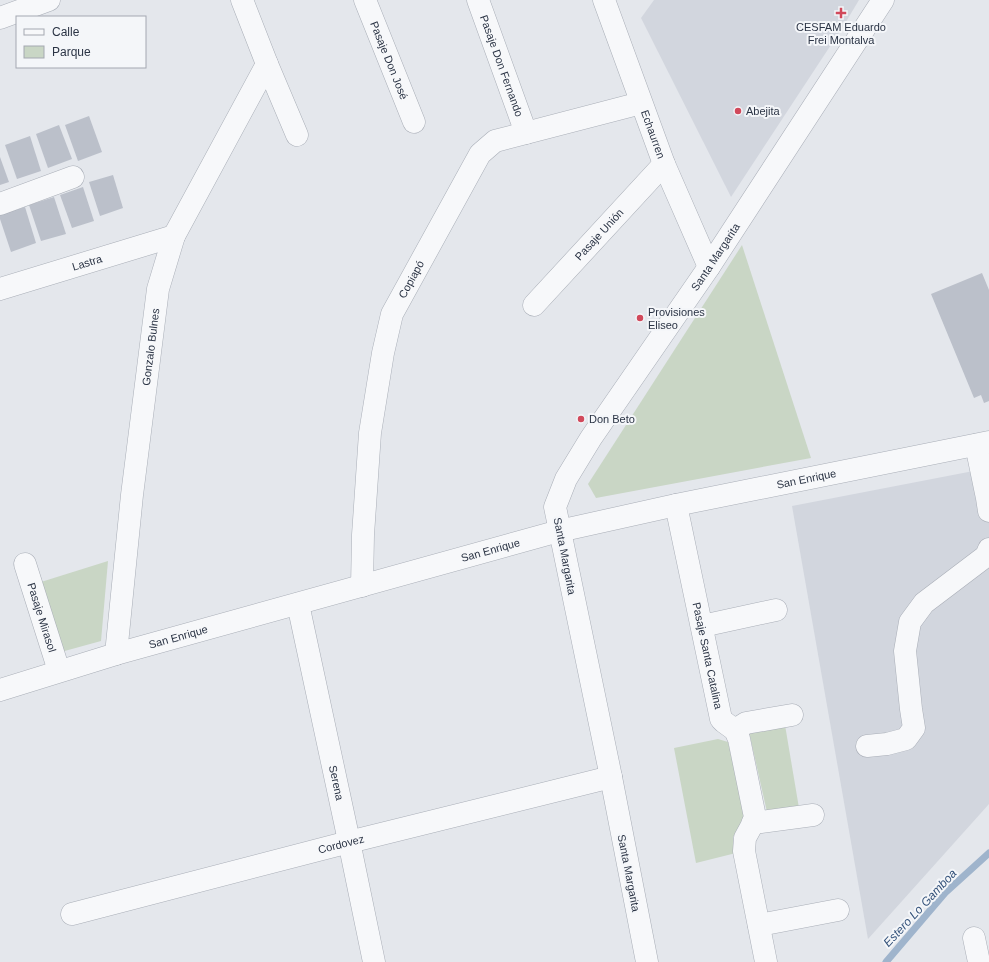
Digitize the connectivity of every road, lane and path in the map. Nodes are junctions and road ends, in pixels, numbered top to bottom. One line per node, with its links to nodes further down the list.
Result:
1 (49, 0): 7 (street)
2 (242, 0): 8 (street)
3 (365, 0): 10 (street, Pasaje Don José)
4 (478, 0): 11 (street, Pasaje Don Fernando)
5 (604, 0): 9 (street, Echaurren)
6 (882, 0): 17 (street, Santa Margarita)
7 (0, 18)
8 (267, 64): 12 (street); 16 (street, Gonzalo Bulnes)
9 (641, 103): 11 (street, Copiapó); 13 (street, Echaurren)
10 (414, 122)
11 (526, 133): 26 (street, Copiapó)
12 (296, 135)
13 (664, 164): 17 (street, Echaurren); 19 (street, Pasaje Unión)
14 (73, 177): 15 (street)
15 (0, 204)
16 (174, 236): 18 (street, Lastra); 30 (street, Gonzalo Bulnes)
17 (709, 267): 23 (street, Santa Margarita)
18 (0, 289)
19 (534, 305)
20 (982, 444): 21 (street, San Enrique); 22 (street)
21 (676, 505): 23 (street, San Enrique); 29 (street, Pasaje Santa Catalina)
22 (989, 511)
23 (559, 530): 26 (street, San Enrique); 36 (street, Santa Margarita)
24 (989, 549): 35 (street)
25 (25, 564): 31 (street, Pasaje Mirasol)
26 (362, 586): 27 (street, San Enrique)
27 (298, 604): 30 (street, San Enrique); 39 (street, Serena)
28 (776, 610): 29 (street)
29 (702, 626): 34 (street, Pasaje Santa Catalina)
30 (116, 654): 31 (street, San Enrique)
31 (59, 671): 32 (street, San Enrique)
32 (0, 690)
33 (792, 715): 34 (street)
34 (735, 730): 38 (street)
35 (867, 746)
36 (611, 777): 39 (street, Cordovez); 45 (street, Santa Margarita)
37 (813, 815): 38 (street)
38 (754, 823): 42 (street)
39 (349, 842): 41 (street, Cordovez); 44 (street, Serena)
40 (838, 910): 42 (street)
41 (72, 914)
42 (759, 925): 46 (street)
43 (974, 938): 47 (street)
44 (374, 962)
45 (646, 962)
46 (766, 962)
47 (979, 962)

